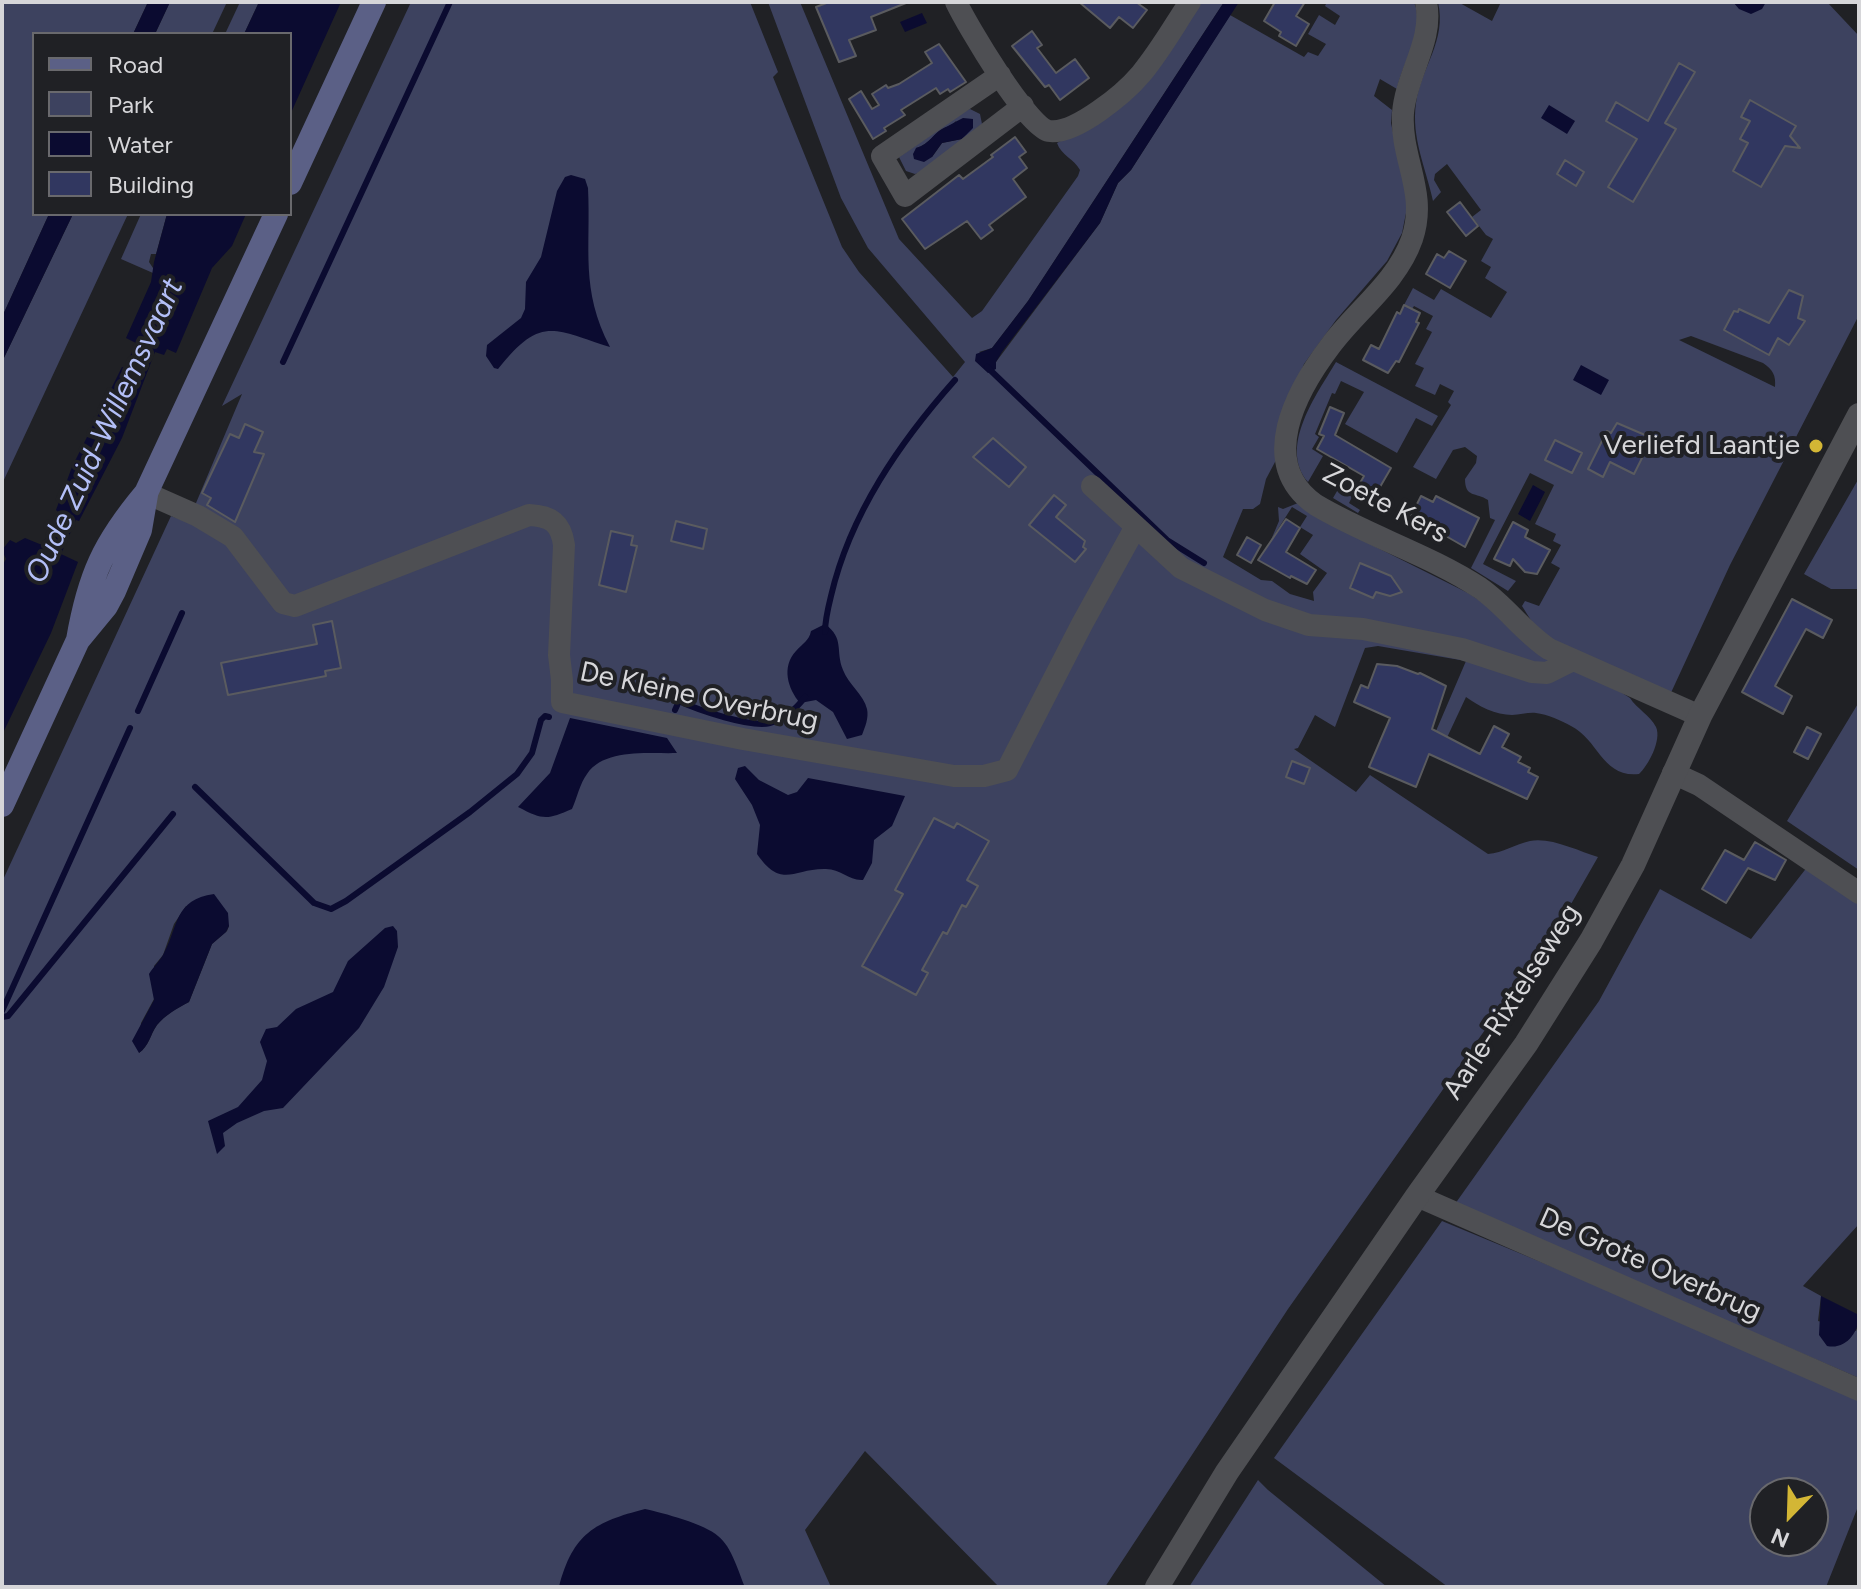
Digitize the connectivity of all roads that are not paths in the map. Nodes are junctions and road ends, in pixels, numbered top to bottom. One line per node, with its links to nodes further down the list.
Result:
1 (374, 2): 7 (main road)
2 (956, 2): 5 (street)
3 (1190, 2): 6 (street)
4 (1426, 2): 13 (street, Zoete Kers)
5 (1000, 75): 6 (street); 6 (street)
6 (1023, 106)
7 (292, 179)
8 (275, 216): 11 (main road)
9 (1859, 415): 14 (street, Aarle-Rixtelseweg)
10 (1092, 486): 12 (street)
11 (146, 493): 12 (street, De Kleine Overbrug); 16 (main road)
12 (1135, 528): 13 (street)
13 (1573, 660): 14 (street, Zoete Kers)
14 (1700, 716): 15 (street, Aarle-Rixtelseweg)
15 (1673, 773): 17 (street); 18 (street, Aarle-Rixtelseweg)
16 (2, 805)
17 (1859, 893)
18 (1417, 1196): 19 (street, De Grote Overbrug); 20 (street, Aarle-Rixtelseweg)
19 (1859, 1390)
20 (1157, 1587)

